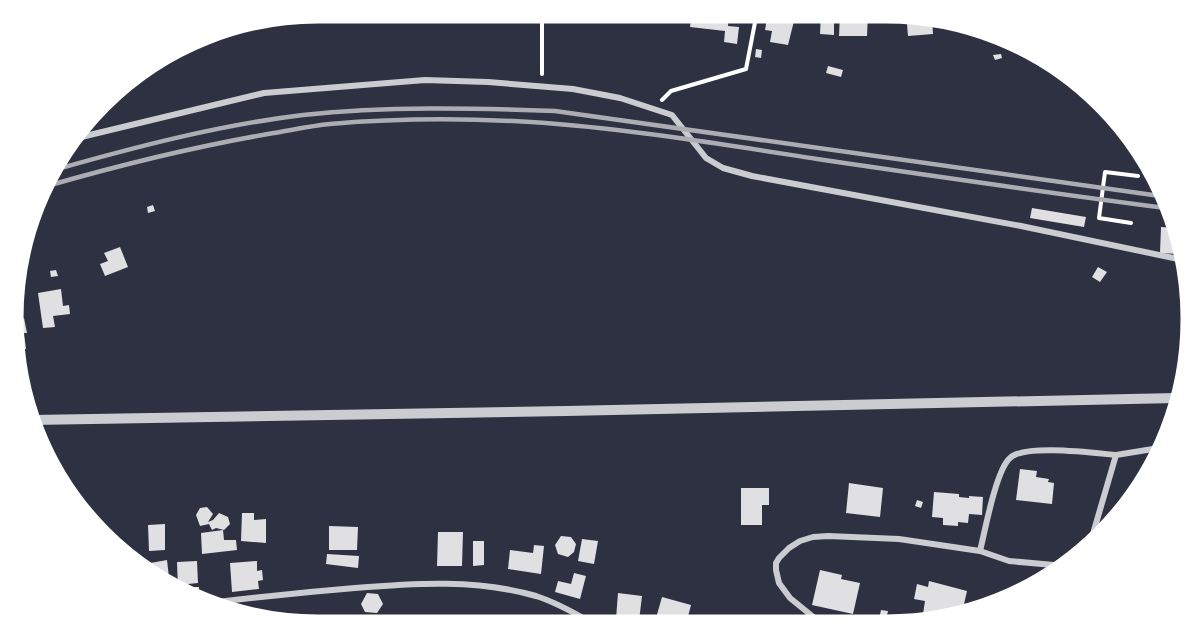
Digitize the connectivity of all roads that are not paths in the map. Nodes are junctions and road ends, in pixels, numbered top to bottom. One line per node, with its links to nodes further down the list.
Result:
1 (87, 135): 2 (street)
2 (1175, 258)
3 (1170, 398): 4 (street)
4 (40, 420)
5 (1151, 449): 6 (street)
6 (1116, 455): 7 (street); 8 (street)
7 (1094, 530)
8 (980, 551): 9 (street); 12 (street)
9 (1052, 565)
10 (227, 601): 11 (street)
11 (577, 615)
12 (811, 615)

